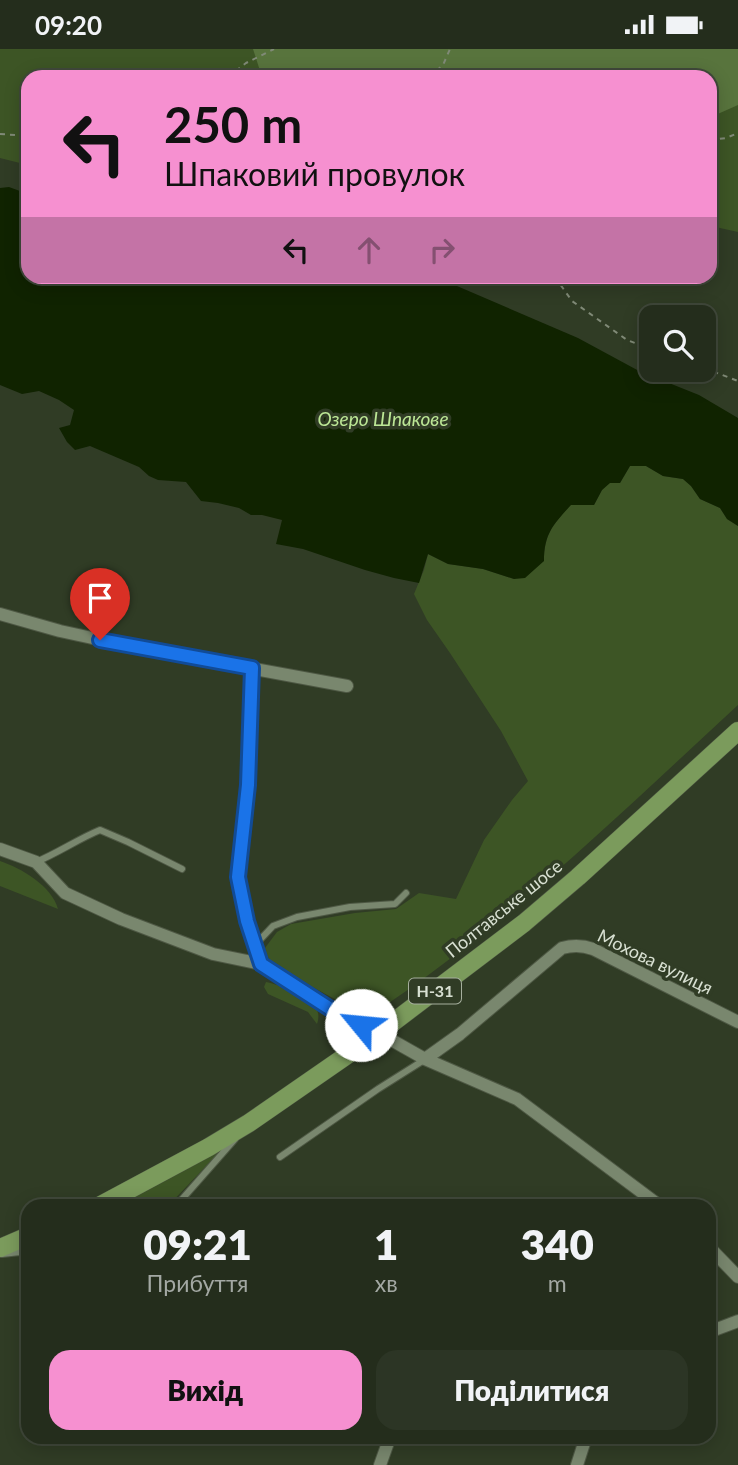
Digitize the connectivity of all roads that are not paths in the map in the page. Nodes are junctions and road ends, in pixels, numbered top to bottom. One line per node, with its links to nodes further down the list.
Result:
1 (0, 614): 2 (street)
2 (252, 668): 3 (street); 9 (street)
3 (347, 686)
4 (738, 731): 12 (main road, Полтавське шосе / Н-31)
5 (0, 849): 6 (street)
6 (36, 862): 7 (lane); 10 (street)
7 (182, 870)
8 (406, 893): 9 (lane)
9 (255, 945): 10 (street)
10 (261, 964): 12 (street)
11 (738, 1022): 13 (street, Мохова вулиця)
12 (379, 1033): 13 (street); 14 (main road, Полтавське шосе / Н-31)
13 (425, 1059): 15 (lane); 18 (street)
14 (249, 1123): 16 (main road, Полтавське шосе / Н-31); 17 (lane)
15 (280, 1157)
16 (112, 1199)
17 (182, 1199)
18 (651, 1199)
19 (21, 1239): 20 (main road)
20 (0, 1248)
21 (21, 1252): 22 (lane)
22 (0, 1254)
23 (716, 1254): 24 (street)
24 (738, 1277)
25 (738, 1321): 26 (street)
26 (716, 1329)
27 (388, 1444): 29 (street)
28 (584, 1444): 30 (street)
29 (380, 1465)
30 (577, 1465)

